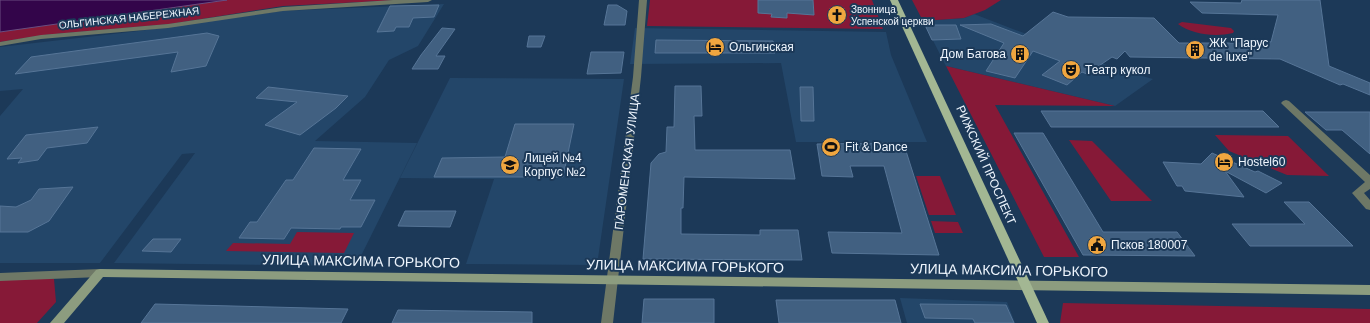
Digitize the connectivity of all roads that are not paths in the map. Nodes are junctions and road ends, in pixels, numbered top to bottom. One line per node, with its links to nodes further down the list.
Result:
1 (428, 0): 4 (street, ОЛЬГИНСКАЯ НАБЕРЕЖНАЯ)
2 (643, 0): 10 (street, ПАРОМЕНСКАЯ УЛИЦА)
3 (894, 0): 11 (main road, РИЖСКИЙ ПРОСПЕКТ)
4 (0, 44)
5 (1286, 103): 6 (street)
6 (1370, 183): 7 (street)
7 (1370, 206)
8 (100, 273): 9 (street, УЛИЦА МАКСИМА ГОРЬКОГО); 10 (main road, УЛИЦА МАКСИМА ГОРЬКОГО); 13 (main road)
9 (0, 277)
10 (612, 279): 11 (main road, УЛИЦА МАКСИМА ГОРЬКОГО); 14 (street, ПАРОМЕНСКАЯ УЛИЦА)
11 (1026, 286): 12 (main road, УЛИЦА МАКСИМА ГОРЬКОГО); 15 (main road, РИЖСКИЙ ПРОСПЕКТ)
12 (1370, 290)
13 (56, 323)
14 (608, 323)
15 (1043, 323)

